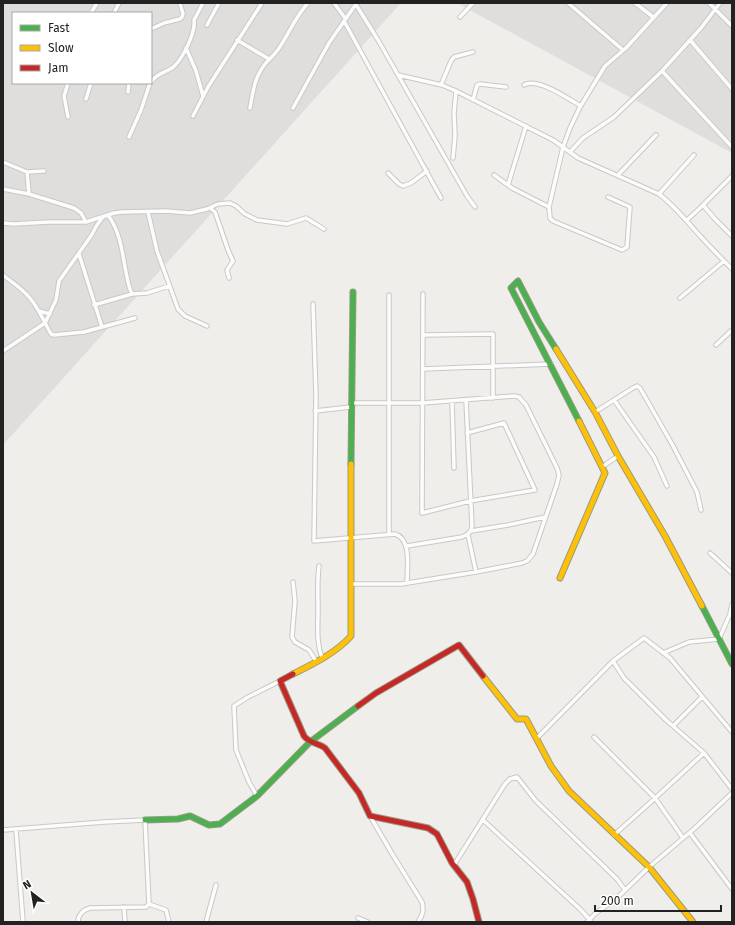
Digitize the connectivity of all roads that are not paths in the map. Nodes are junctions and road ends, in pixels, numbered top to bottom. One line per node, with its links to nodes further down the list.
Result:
1 (97, 3): 17 (street)
2 (119, 3): 18 (street)
3 (180, 3): 24 (street)
4 (203, 3): 27 (street)
5 (219, 3): 22 (street)
6 (262, 3): 25 (street)
7 (308, 3): 30 (street)
8 (334, 3): 21 (street)
9 (473, 3): 19 (street)
10 (568, 3): 28 (street)
11 (635, 3): 20 (street)
12 (667, 3): 20 (street)
13 (709, 3): 16 (street)
14 (720, 3): 16 (street)
15 (355, 4): 21 (street); 32 (street)
16 (716, 9): 23 (street); 26 (street)
17 (92, 12)
18 (114, 12)
19 (460, 16)
20 (653, 17): 28 (street)
21 (345, 20): 49 (street); 62 (street)
22 (207, 26)
23 (732, 26)
24 (152, 29)
25 (237, 40): 30 (street); 44 (street)
26 (690, 40): 31 (street); 41 (street)
27 (186, 48): 33 (street); 44 (street)
28 (623, 50): 47 (street)
29 (473, 52): 38 (street)
30 (269, 59): 48 (street)
31 (662, 71): 56 (street); 57 (street)
32 (398, 76): 38 (street); 75 (street)
33 (152, 81)
34 (68, 84): 51 (street)
35 (91, 84): 45 (street)
36 (129, 84): 43 (street)
37 (150, 84): 54 (street)
38 (441, 85): 42 (street)
39 (524, 85): 47 (street)
40 (506, 87): 46 (street)
41 (732, 89)
42 (456, 91): 46 (street); 59 (street)
43 (128, 92)
44 (203, 96): 50 (street)
45 (86, 99)
46 (473, 100): 52 (street)
47 (581, 106): 55 (street)
48 (250, 108)
49 (293, 108)
50 (193, 116)
51 (68, 117)
52 (526, 126): 55 (street); 68 (street)
53 (656, 135): 66 (street)
54 (129, 137)
55 (563, 147): 57 (street); 76 (street)
56 (732, 147)
57 (570, 152): 66 (street)
58 (694, 155): 71 (street)
59 (453, 158)
60 (3, 162): 63 (street)
61 (44, 171): 63 (street)
62 (427, 171): 64 (street); 73 (street)
63 (27, 172): 70 (street)
64 (388, 173)
65 (494, 175): 68 (street)
66 (618, 176): 71 (street)
67 (732, 176): 74 (street)
68 (508, 185): 76 (street)
69 (3, 189): 70 (street)
70 (29, 194): 82 (street)
71 (659, 194): 81 (street)
72 (608, 196): 76 (street)
73 (441, 198)
74 (703, 204): 81 (street); 85 (street)
75 (475, 207)
76 (549, 207)
77 (210, 208): 78 (street); 84 (street); 90 (street)
78 (148, 212): 79 (street); 91 (street)
79 (108, 215): 80 (street); 93 (street)
80 (103, 217): 82 (street); 86 (street)
81 (687, 220): 87 (street)
82 (86, 222): 83 (street)
83 (3, 223)
84 (324, 229)
85 (732, 236)
86 (79, 254): 98 (street); 100 (street)
87 (724, 261): 88 (street); 96 (street)
88 (732, 269)
89 (3, 275): 99 (street)
90 (229, 278)
91 (169, 286): 93 (street); 103 (street)
92 (353, 292): 118 (street)
93 (132, 294): 98 (street)
94 (423, 294): 106 (street)
95 (390, 295): 117 (street)
96 (680, 298)
97 (312, 304): 119 (street)
98 (94, 305): 104 (street)
99 (39, 311): 100 (street); 102 (street)
100 (50, 314): 102 (street)
101 (135, 318): 104 (street)
102 (45, 323): 104 (street); 108 (street)
103 (207, 326)
104 (102, 327)
105 (732, 330): 107 (street)
106 (423, 335): 110 (street); 111 (street)
107 (716, 345)
108 (3, 351)
109 (551, 364): 110 (street); 120 (street); 123 (street)
110 (494, 366): 111 (street); 112 (street)
111 (423, 369): 116 (street)
112 (493, 398): 113 (street); 128 (street)
113 (466, 400): 115 (street); 121 (street)
114 (614, 400): 120 (street); 125 (street); 127 (street)
115 (452, 401): 116 (street); 124 (street)
116 (422, 402): 117 (street); 126 (street)
117 (389, 403): 118 (street); 130 (street)
118 (351, 405): 119 (street); 132 (street)
119 (315, 411): 132 (street)
120 (596, 412): 122 (street)
121 (467, 433): 126 (street); 126 (street)
122 (618, 456): 123 (street); 143 (street)
123 (602, 467): 138 (street)
124 (454, 468)
125 (667, 486)
126 (470, 500): 129 (street)
127 (701, 510)
128 (545, 517): 129 (street); 136 (street)
129 (471, 531): 131 (street)
130 (389, 534): 132 (street); 133 (street)
131 (468, 535): 133 (street); 136 (street)
132 (351, 537): 141 (street)
133 (407, 546): 140 (street)
134 (710, 553): 137 (street)
135 (319, 566): 145 (street)
136 (476, 572): 140 (street)
137 (732, 573)
138 (560, 578)
139 (293, 582): 146 (street)
140 (407, 583): 141 (street)
141 (351, 584): 145 (street)
142 (732, 604): 143 (street)
143 (719, 639): 144 (street); 148 (street)
144 (663, 653): 147 (street); 150 (street)
145 (322, 658): 146 (street)
146 (316, 661): 149 (street)
147 (613, 661): 151 (street); 154 (street)
148 (732, 664)
149 (280, 681): 155 (street); 159 (street)
150 (702, 696): 151 (street); 152 (street)
151 (673, 726): 156 (street)
152 (732, 732)
153 (594, 737): 160 (street)
154 (537, 738): 155 (street); 167 (street)
155 (310, 742): 159 (street); 161 (street)
156 (704, 753): 157 (street); 160 (street)
157 (732, 789)
158 (732, 793): 166 (street)
159 (257, 796): 162 (street)
160 (655, 798): 167 (street); 168 (street)
161 (370, 816): 169 (street); 184 (street)
162 (145, 820): 165 (street); 174 (street)
163 (483, 820): 169 (street); 173 (street); 177 (street)
164 (3, 830): 165 (street)
165 (16, 830): 178 (street)
166 (690, 833): 168 (street); 172 (street)
167 (614, 835): 170 (street)
168 (683, 838): 170 (street)
169 (454, 865): 185 (street)
170 (649, 867): 173 (street); 186 (street)
171 (216, 885): 182 (street)
172 (732, 889)
173 (625, 890): 177 (street)
174 (149, 904): 175 (street); 181 (street)
175 (124, 907): 179 (street); 180 (street)
176 (358, 918): 183 (street)
177 (589, 921)
178 (23, 922)
179 (78, 922)
180 (125, 922)
181 (169, 922)
182 (206, 922)
183 (368, 922)
184 (418, 922)
185 (480, 922)
186 (693, 922)

